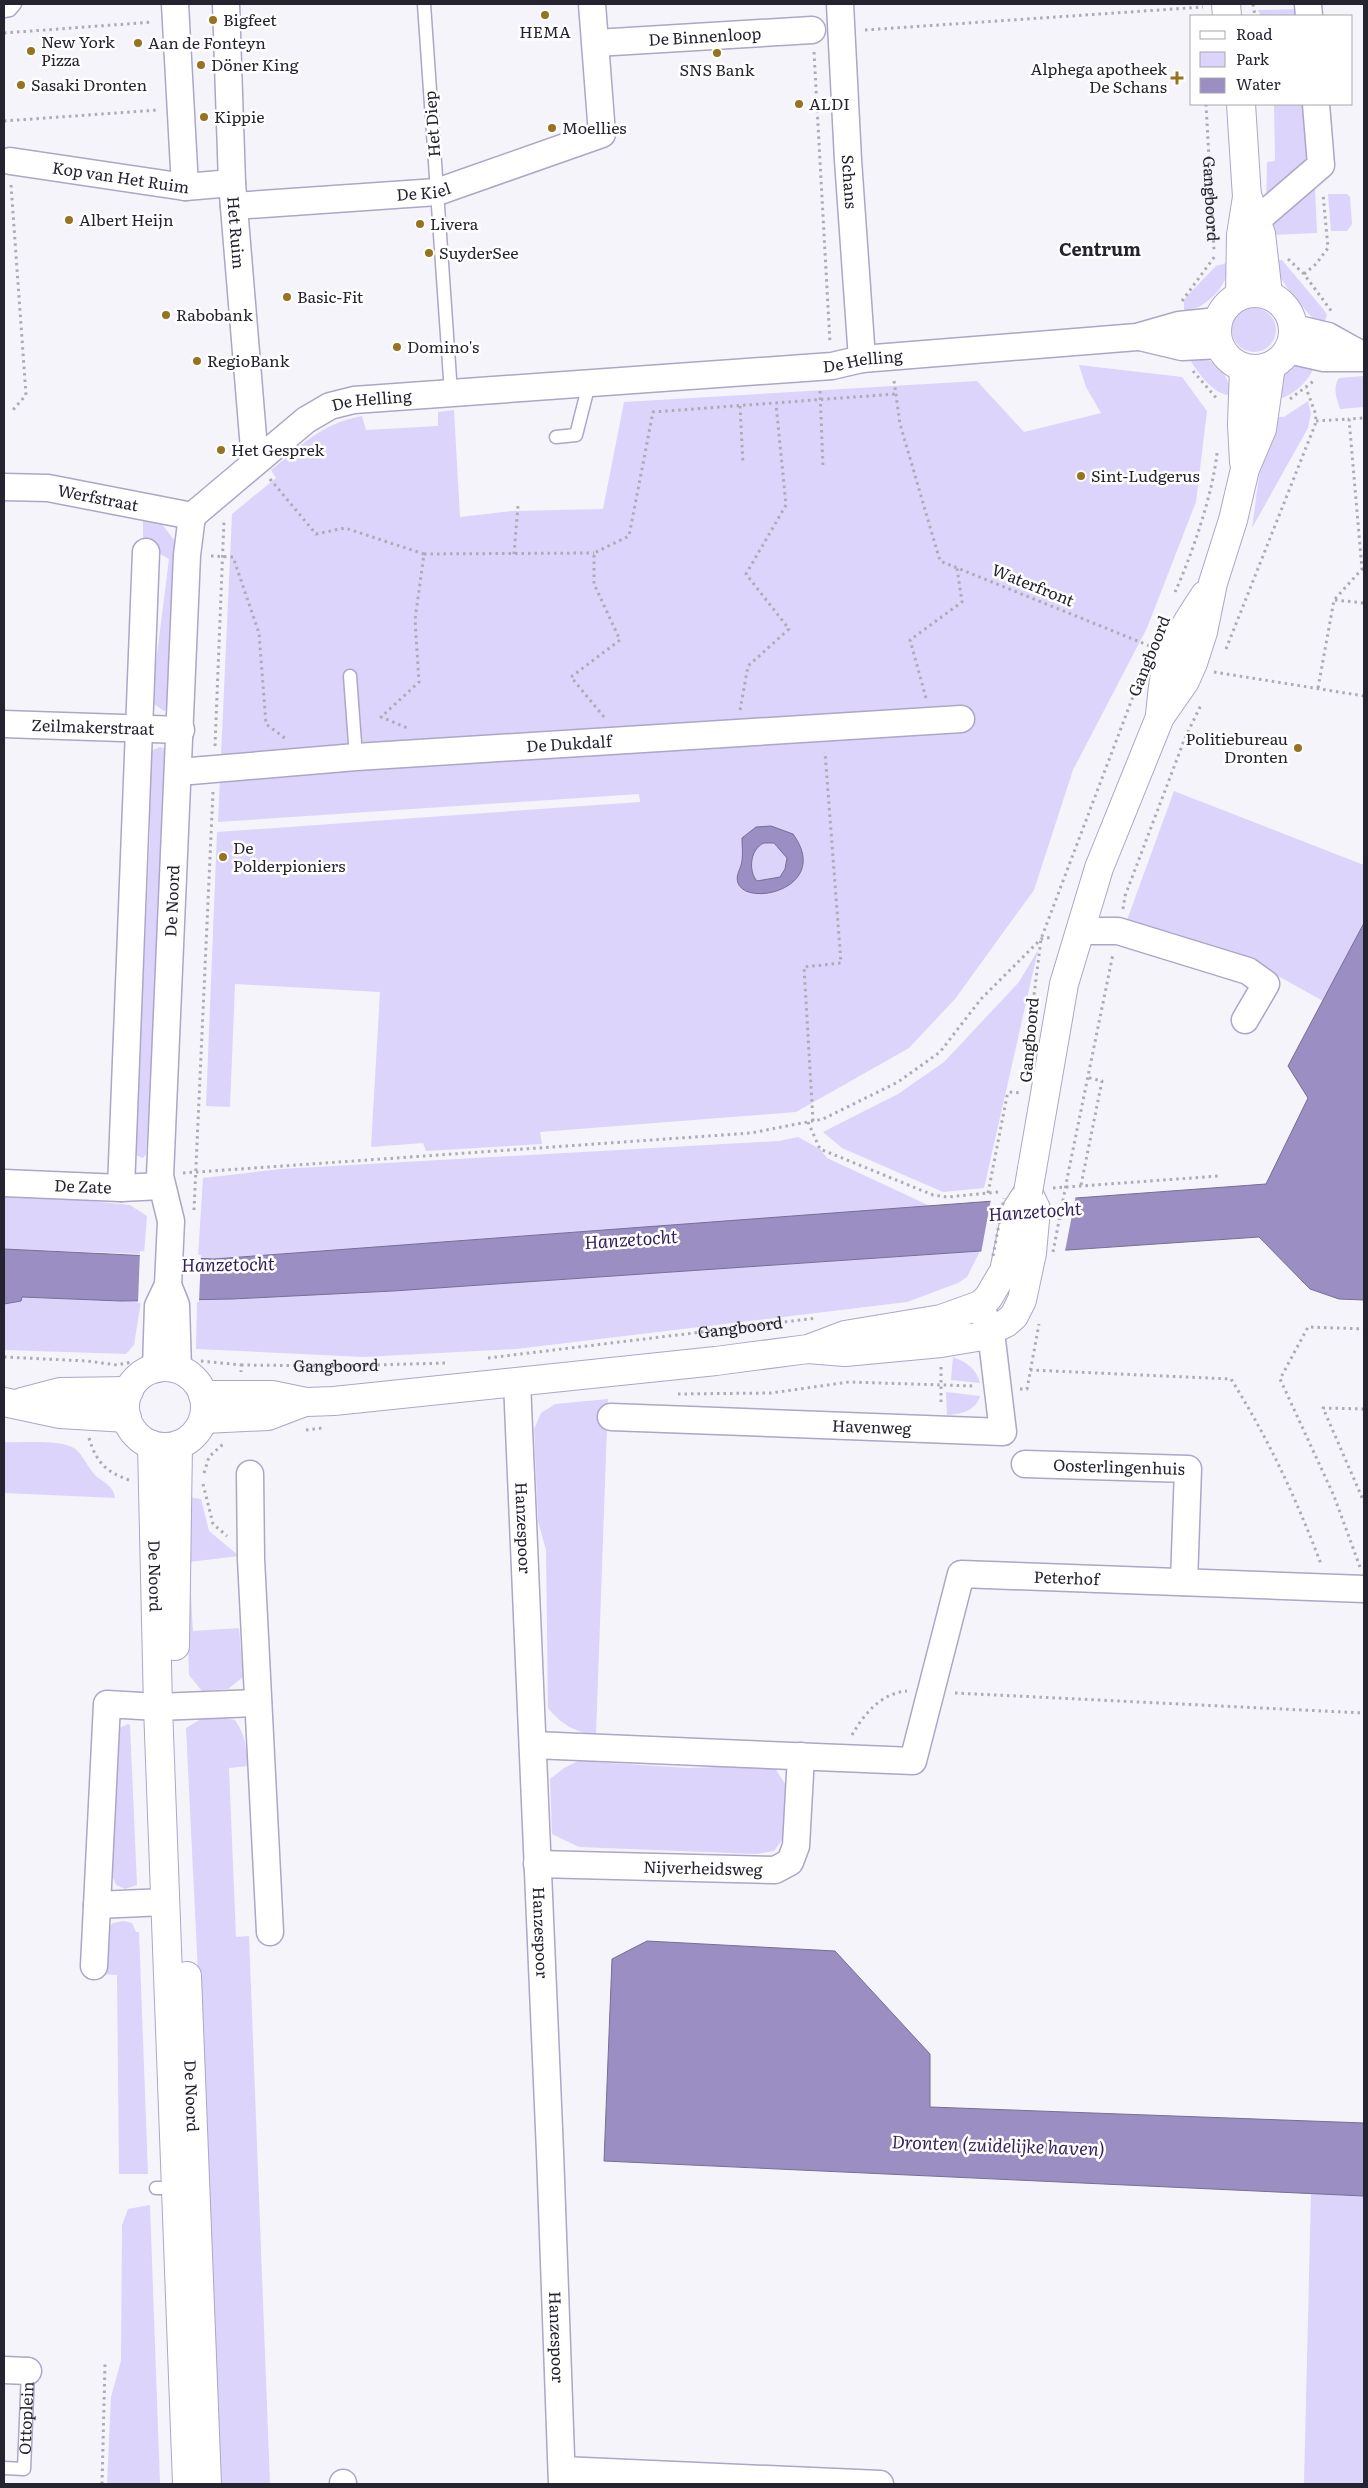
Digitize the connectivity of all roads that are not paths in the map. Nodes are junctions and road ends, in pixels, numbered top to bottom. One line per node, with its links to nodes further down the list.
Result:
1 (15, 4): 6 (lane)
2 (226, 4): 15 (street, Het Ruim)
3 (424, 4): 14 (lane, Het Diep)
4 (592, 4): 9 (street)
5 (840, 4): 23 (street, Schans)
6 (4, 11)
7 (175, 12): 13 (street)
8 (812, 30): 9 (street, De Binnenloop)
9 (596, 43): 14 (street, De Kiel)
10 (1241, 105): 16 (main road, Gangboord)
11 (1316, 105): 16 (street)
12 (10, 161): 13 (street, Kop van Het Ruim)
13 (185, 187): 15 (street, Kop van Het Ruim)
14 (437, 192): 15 (street, De Kiel); 26 (lane, Het Diep)
15 (233, 194): 28 (street, Het Ruim)
16 (1251, 209): 17 (main road, Gangboord)
17 (1240, 257): 18 (main road, Gangboord); 19 (main road, Gangboord)
18 (1268, 294): 19 (main road); 21 (main road)
19 (1240, 295): 20 (main road)
20 (1219, 333): 23 (street, De Helling); 24 (main road)
21 (1285, 348): 22 (street); 24 (main road); 29 (main road, Gangboord)
22 (1364, 357)
23 (862, 358): 25 (street, De Helling)
24 (1244, 368): 29 (main road, Gangboord)
25 (589, 384): 26 (street, De Helling); 27 (lane)
26 (451, 393): 28 (street, De Helling)
27 (556, 437)
28 (255, 461): 31 (street, De Helling)
29 (1245, 468): 40 (main road, Gangboord)
30 (4, 487): 31 (street, Werfstraat)
31 (192, 516): 37 (street, De Noord)
32 (146, 552): 36 (street)
33 (350, 676): 38 (lane)
34 (961, 719): 38 (street, De Dukdalf)
35 (4, 724): 36 (street, Zeilmakerstraat)
36 (138, 728): 37 (street, Zeilmakerstraat); 44 (street)
37 (181, 730): 39 (street, De Noord)
38 (356, 758): 39 (street, De Dukdalf)
39 (179, 772): 42 (street, De Noord)
40 (1080, 931): 41 (street); 45 (main road, Gangboord)
41 (1245, 1020)
42 (161, 1181): 44 (street, De Zate); 49 (street, De Noord)
43 (4, 1183): 44 (street, De Zate)
44 (121, 1188)
45 (1015, 1256): 46 (main road, Gangboord); 47 (main road, Gangboord)
46 (980, 1305): 47 (street, Havenweg); 48 (main road, Gangboord)
47 (991, 1332): 48 (main road, Gangboord); 54 (street, Havenweg)
48 (808, 1349): 50 (main road, Gangboord)
49 (161, 1358): 52 (main road); 53 (main road)
50 (517, 1382): 53 (main road, Gangboord); 62 (street, Hanzespoor)
51 (11, 1403): 52 (main road)
52 (128, 1404): 55 (main road)
53 (204, 1407): 55 (main road)
54 (611, 1417)
55 (165, 1445): 61 (main road, De Noord)
56 (1025, 1464): 59 (street, Oosterlingenhuis)
57 (250, 1474): 60 (street)
58 (1363, 1580): 59 (street, Peterhof)
59 (1184, 1582): 63 (street, Peterhof)
60 (258, 1703): 61 (street); 67 (street)
61 (167, 1707): 65 (main road, De Noord); 66 (street); 69 (main road, De Noord)
62 (533, 1745): 63 (street); 64 (street, Hanzespoor)
63 (801, 1756): 64 (street, Nijverheidsweg)
64 (537, 1864): 72 (street, Hanzespoor)
65 (165, 1902): 66 (street); 69 (main road, De Noord)
66 (97, 1905): 68 (street)
67 (270, 1932)
68 (94, 1966)
69 (176, 2188): 73 (main road, De Noord); 74 (main road, De Noord)
70 (16, 2370): 71 (lane, Ottoplein)
71 (4, 2468)
72 (562, 2477): 75 (street)
73 (187, 2484)
74 (207, 2484)
75 (880, 2484)

